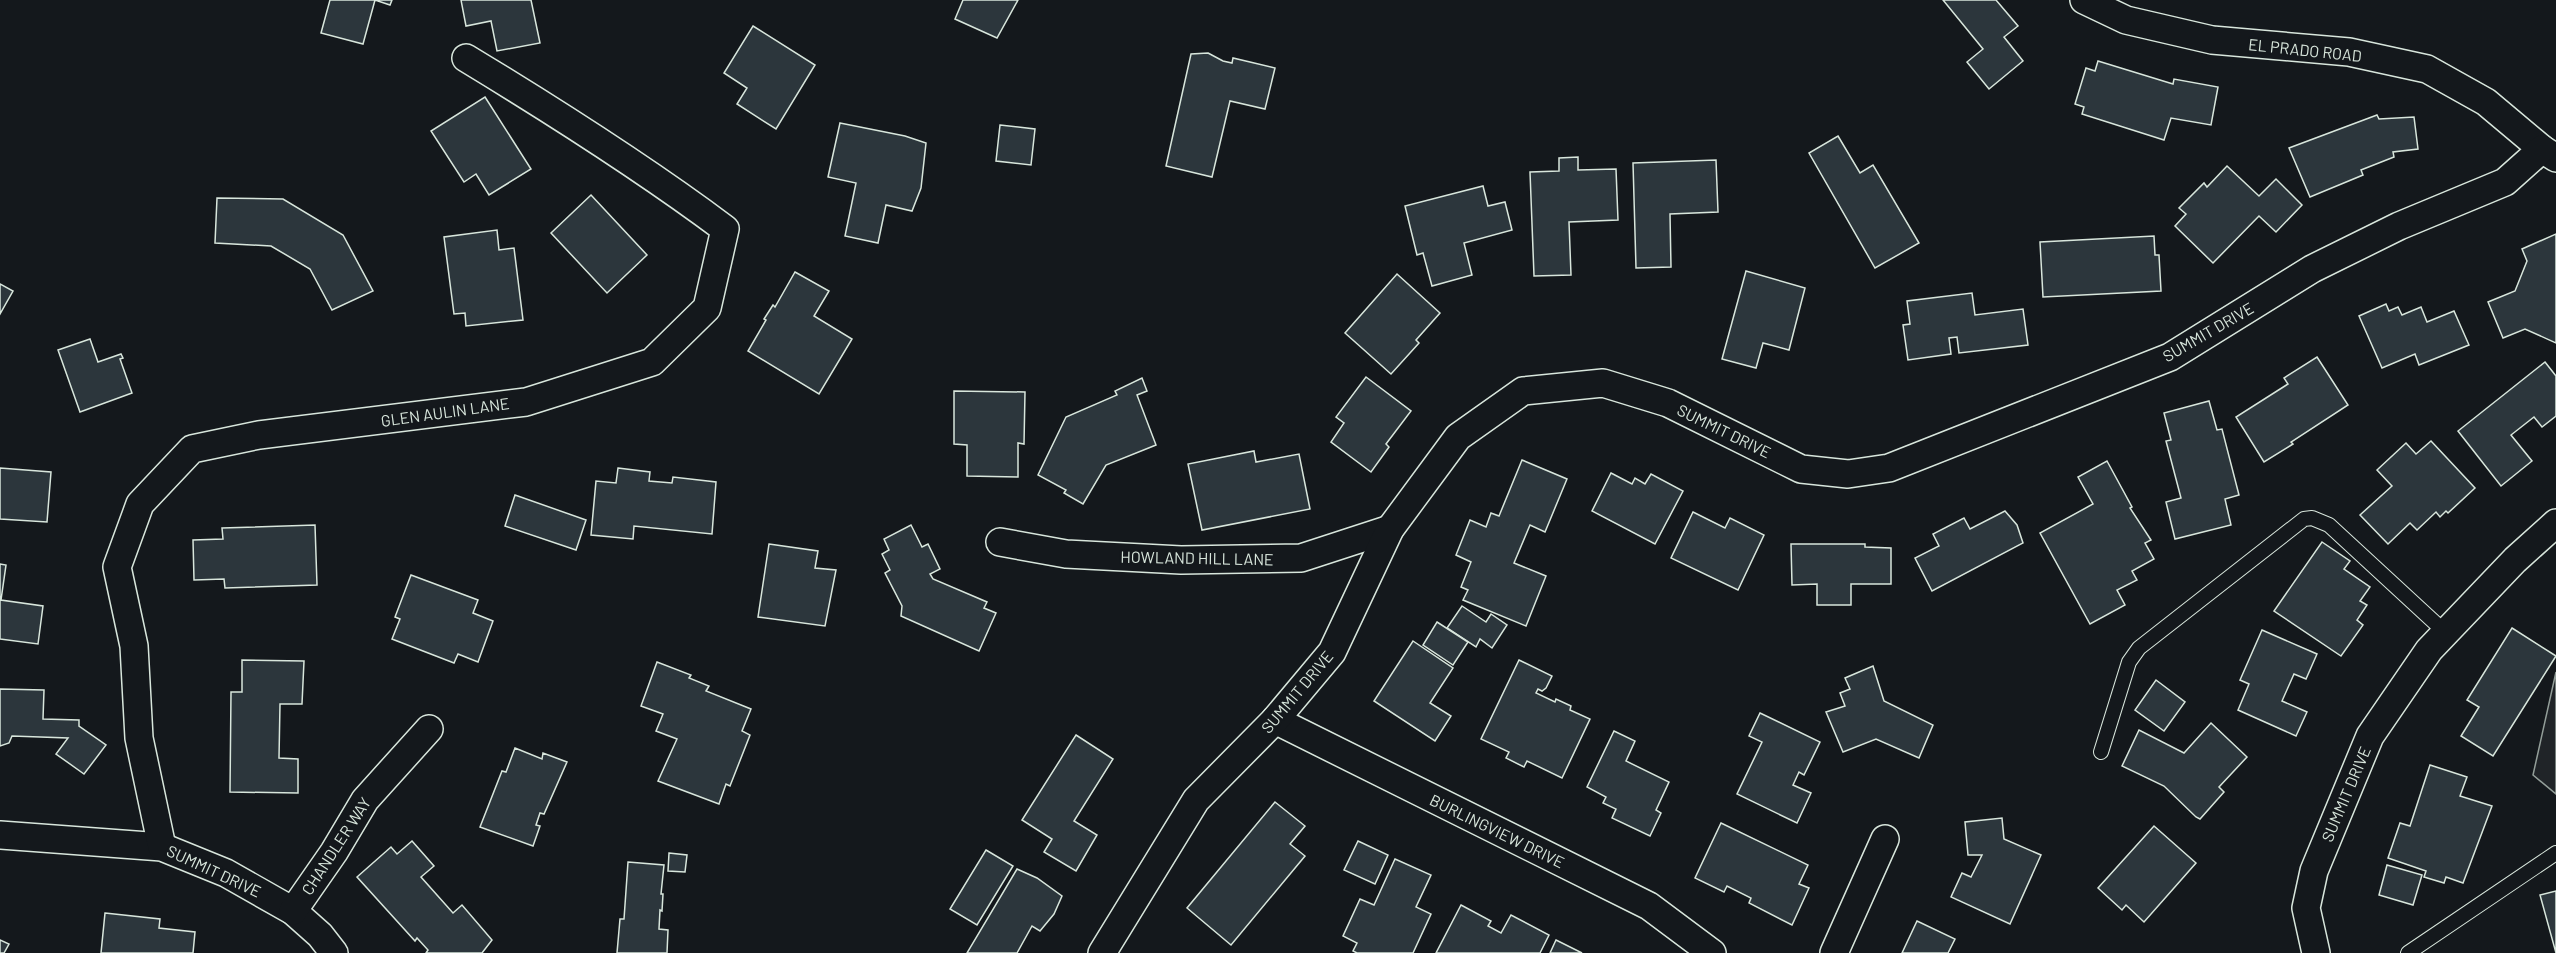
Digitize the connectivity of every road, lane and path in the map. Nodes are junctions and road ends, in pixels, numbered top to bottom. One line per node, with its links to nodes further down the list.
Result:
1 (2084, 0): 3 (street, EL PRADO ROAD)
2 (466, 58): 13 (street, GLEN AULIN LANE)
3 (2549, 154): 5 (street, SUMMIT DRIVE)
4 (2556, 523): 7 (street, SUMMIT DRIVE)
5 (1390, 529): 6 (street, HOWLAND HILL LANE); 8 (street, SUMMIT DRIVE)
6 (1000, 542)
7 (2445, 632): 10 (lane); 20 (street, SUMMIT DRIVE)
8 (1275, 720): 17 (street, SUMMIT DRIVE); 18 (street, BURLINGVIEW DRIVE)
9 (429, 729): 15 (street, CHANDLER WAY)
10 (2101, 752)
11 (0, 836): 13 (street, SUMMIT DRIVE)
12 (1886, 839): 19 (street)
13 (162, 847): 15 (street, SUMMIT DRIVE)
14 (2556, 853): 21 (lane)
15 (293, 911): 16 (street, SUMMIT DRIVE)
16 (334, 953)
17 (1101, 953)
18 (1712, 953)
19 (1834, 953)
20 (2316, 953)
21 (2408, 953)

